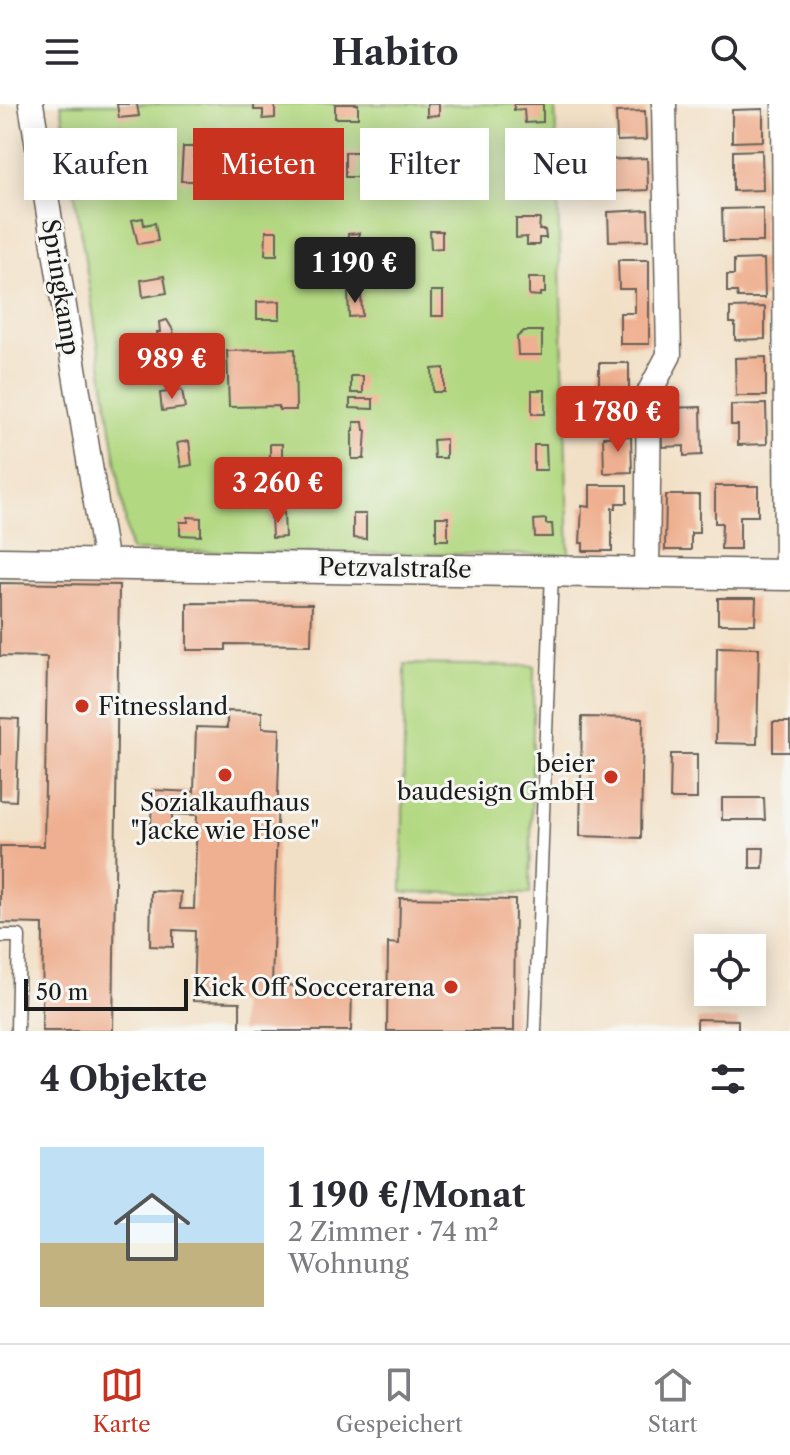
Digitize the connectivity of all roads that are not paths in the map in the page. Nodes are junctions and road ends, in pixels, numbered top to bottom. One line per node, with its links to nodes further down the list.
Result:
1 (31, 104): 5 (street, Springkamp)
2 (664, 104): 7 (street)
3 (784, 104): 8 (street)
4 (0, 563): 5 (street, Petzvalstraße)
5 (106, 564): 6 (street, Petzvalstraße)
6 (552, 571): 7 (street, Petzvalstraße); 11 (lane)
7 (647, 574): 8 (street, Petzvalstraße)
8 (788, 575)
9 (0, 936): 10 (lane)
10 (17, 1031)
11 (535, 1031)

